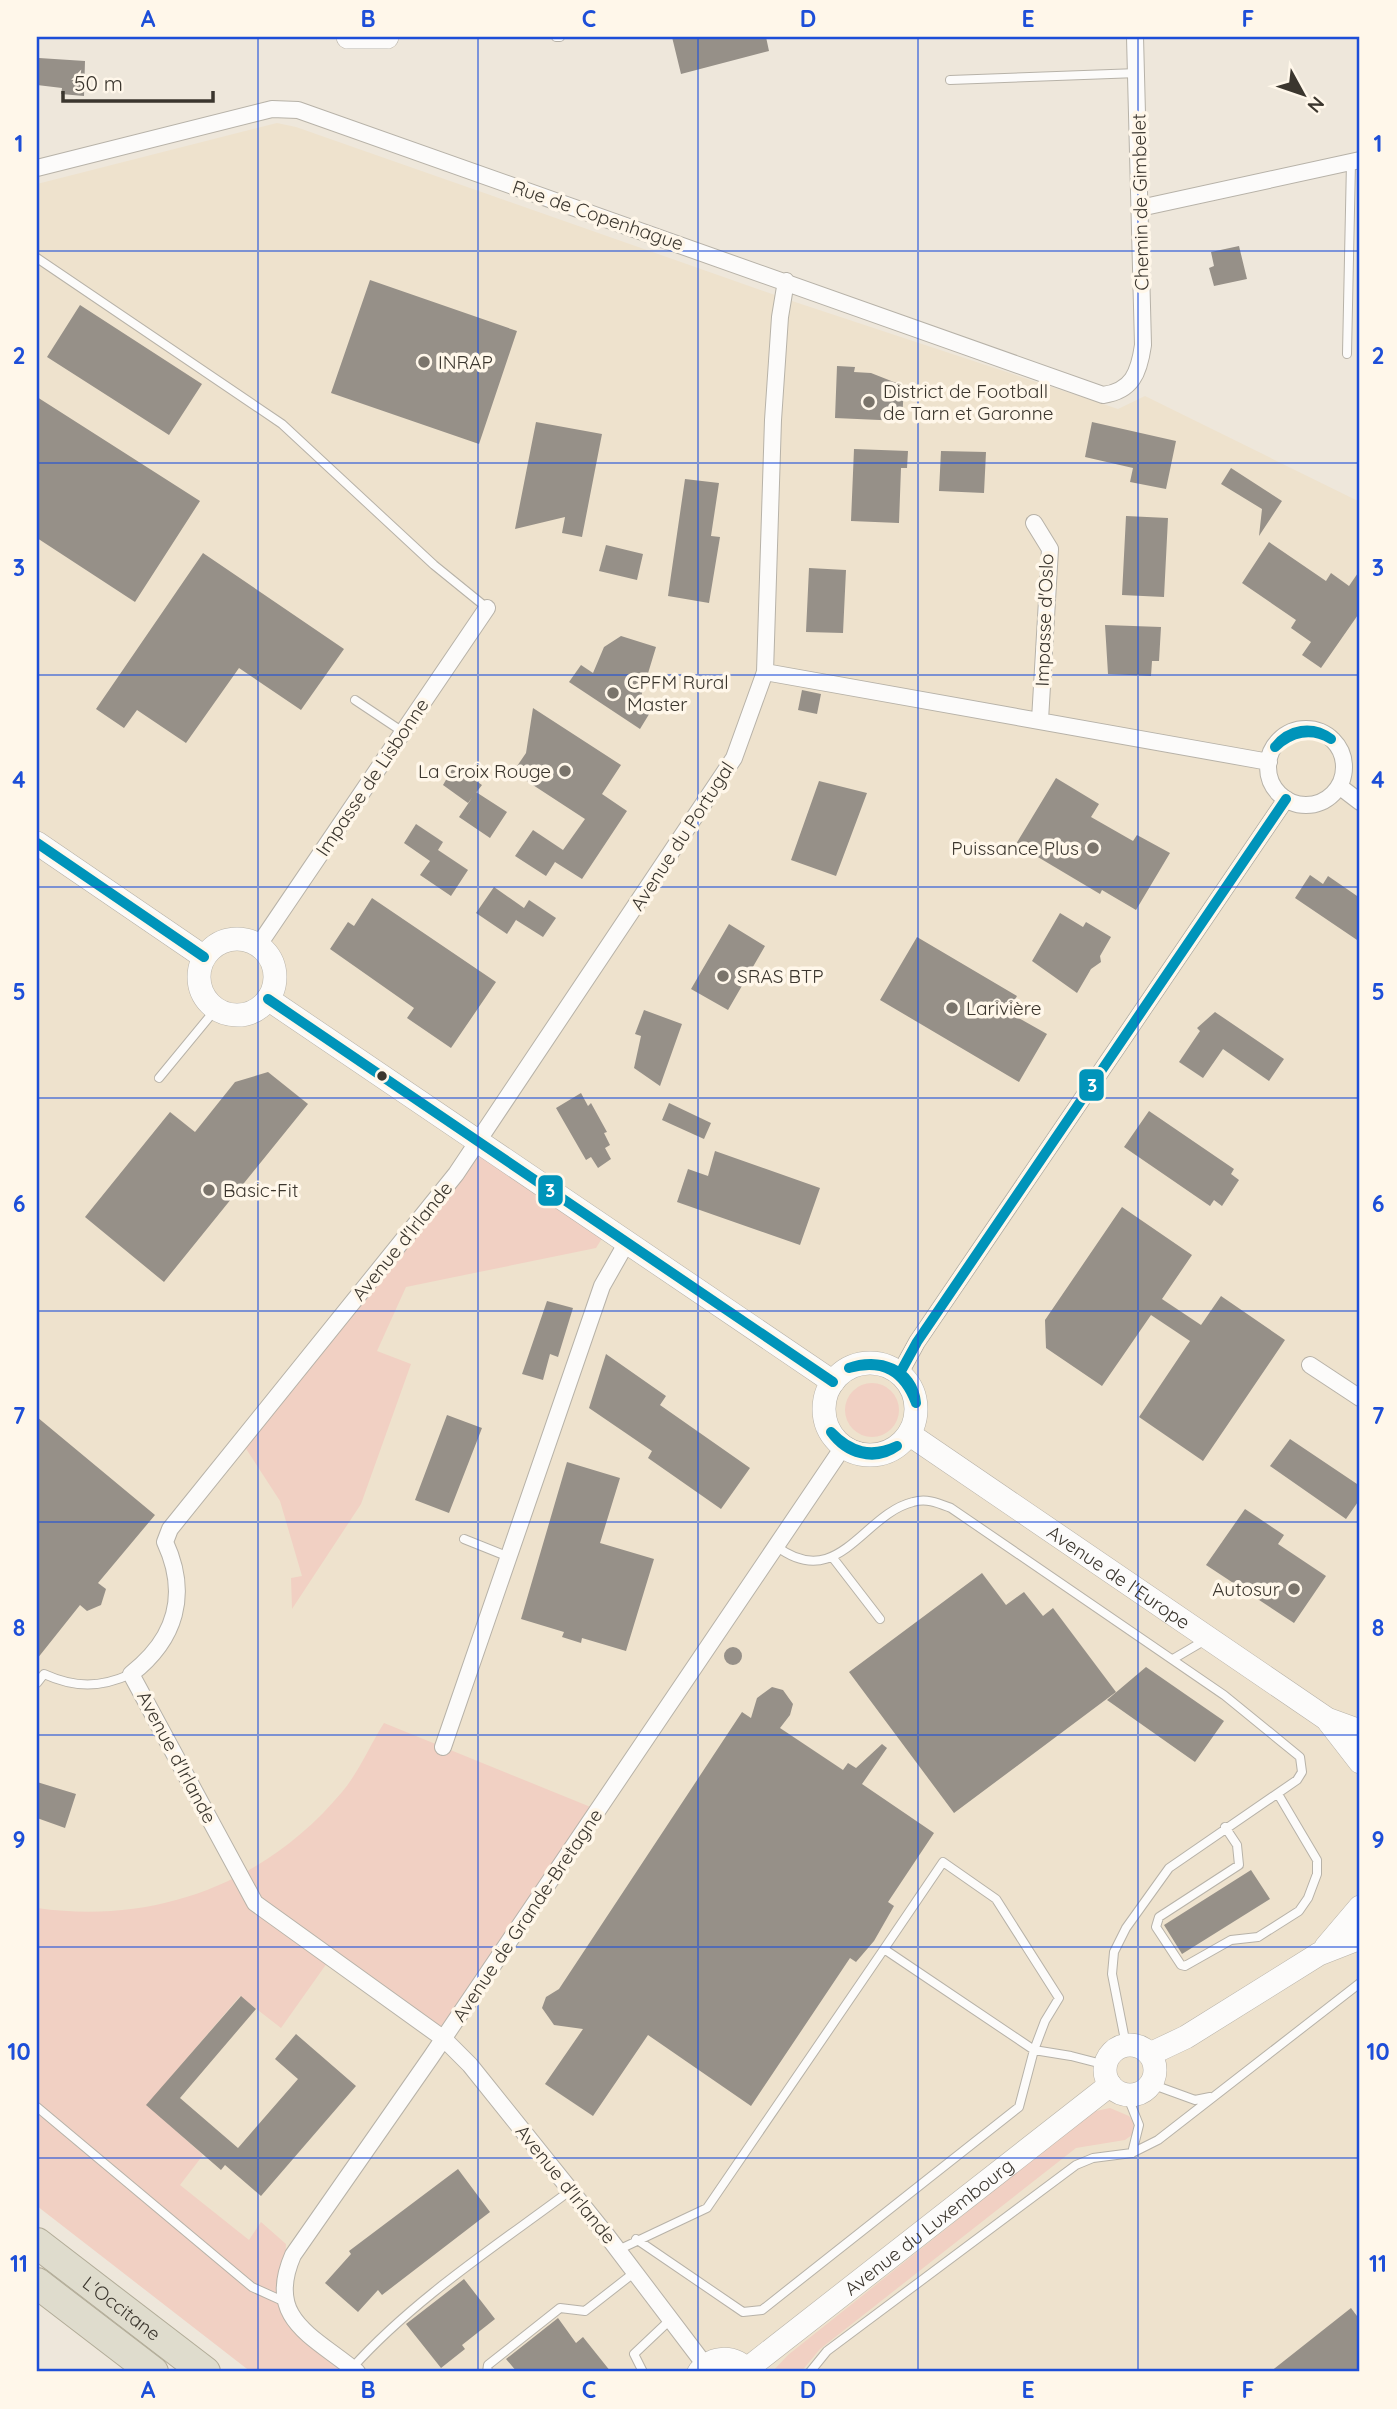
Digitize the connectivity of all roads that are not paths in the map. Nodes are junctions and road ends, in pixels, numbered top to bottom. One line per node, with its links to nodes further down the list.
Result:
1 (348, 37): 2 (street)
2 (387, 37)
3 (1135, 37): 4 (street, Chemin de Gimbelet)
4 (1138, 73): 5 (lane); 8 (street, Chemin de Gimbelet)
5 (950, 80)
6 (1355, 161): 8 (street); 11 (lane)
7 (37, 168): 10 (street, Rue de Copenhague)
8 (1140, 208): 12 (street, Chemin de Gimbelet)
9 (37, 258): 14 (lane)
10 (786, 281): 12 (street, Rue de Copenhague); 15 (street, Avenue du Portugal)
11 (1347, 354)
12 (1140, 367)
13 (1034, 523): 17 (street, Impasse d'Oslo)
14 (486, 608): 18 (street, Impasse de Lisbonne)
15 (765, 672): 17 (street); 29 (street, Avenue du Portugal)
16 (355, 700): 18 (lane)
17 (1040, 720): 19 (street)
18 (403, 732): 24 (street, Impasse de Lisbonne)
19 (1269, 762): 20 (street); 21 (street)
20 (1339, 786): 21 (street); 22 (street)
21 (1286, 799): 32 (street)
22 (1360, 802)
23 (37, 843): 25 (street)
24 (258, 946): 25 (street); 26 (street)
25 (204, 957): 27 (street)
26 (268, 999): 27 (street); 29 (street)
27 (215, 1010): 28 (lane)
28 (159, 1078)
29 (479, 1141): 30 (street); 44 (street, Avenue d'Irlande)
30 (627, 1242): 33 (street); 39 (street)
31 (1310, 1365): 34 (street)
32 (900, 1373): 33 (street); 35 (street)
33 (833, 1382): 36 (street)
34 (1360, 1398)
35 (909, 1434): 36 (street); 42 (street, Avenue de l'Europe)
36 (843, 1447): 38 (street, Avenue de Grande-Bretagne)
37 (464, 1539): 39 (lane)
38 (776, 1546): 40 (lane); 57 (street, Avenue de Grande-Bretagne)
39 (509, 1557): 48 (street)
40 (833, 1558): 41 (lane); 43 (lane)
41 (880, 1619)
42 (1208, 1638): 43 (lane); 46 (street, Avenue de l'Europe)
43 (1173, 1659): 50 (lane)
44 (131, 1674): 45 (lane); 57 (street, Avenue d'Irlande)
45 (37, 1683)
46 (1327, 1719): 47 (street, Avenue de l'Europe); 49 (street, Avenue de l'Europe)
47 (1360, 1731)
48 (443, 1748)
49 (1360, 1762)
50 (1278, 1794): 51 (lane); 51 (lane)
51 (1225, 1827): 58 (lane)
52 (1360, 1907): 55 (street)
53 (1360, 1938): 55 (street)
54 (884, 1949): 59 (lane); 59 (lane); 68 (lane)
55 (1319, 1954): 60 (street)
56 (1360, 1983): 63 (lane)
57 (444, 2039): 66 (street, Avenue d'Irlande); 73 (street, Avenue de Grande-Bretagne)
58 (1126, 2045): 60 (street); 61 (street)
59 (1034, 2050): 61 (lane); 68 (lane)
60 (1150, 2054): 62 (street)
61 (1114, 2082): 62 (street); 65 (lane); 79 (street, Avenue du Luxembourg)
62 (1151, 2084): 63 (lane)
63 (1213, 2096): 65 (lane)
64 (37, 2107): 73 (lane)
65 (1132, 2153): 82 (lane)
66 (571, 2190): 70 (street, Avenue d'Irlande); 78 (lane)
67 (37, 2222): 75 (highway)
68 (636, 2239): 70 (lane)
69 (37, 2243): 75 (highway, L'Occitane)
70 (618, 2250): 71 (street, Avenue d'Irlande)
71 (635, 2272): 74 (street, Avenue d'Irlande); 80 (lane)
72 (37, 2283): 76 (highway, L'Occitane)
73 (283, 2301): 78 (street)
74 (671, 2319): 77 (street, Avenue d'Irlande); 81 (lane)
75 (197, 2366)
76 (148, 2369)
77 (702, 2369): 79 (street)
78 (354, 2370)
79 (748, 2371)
80 (487, 2372)
81 (643, 2372)
82 (810, 2372)

